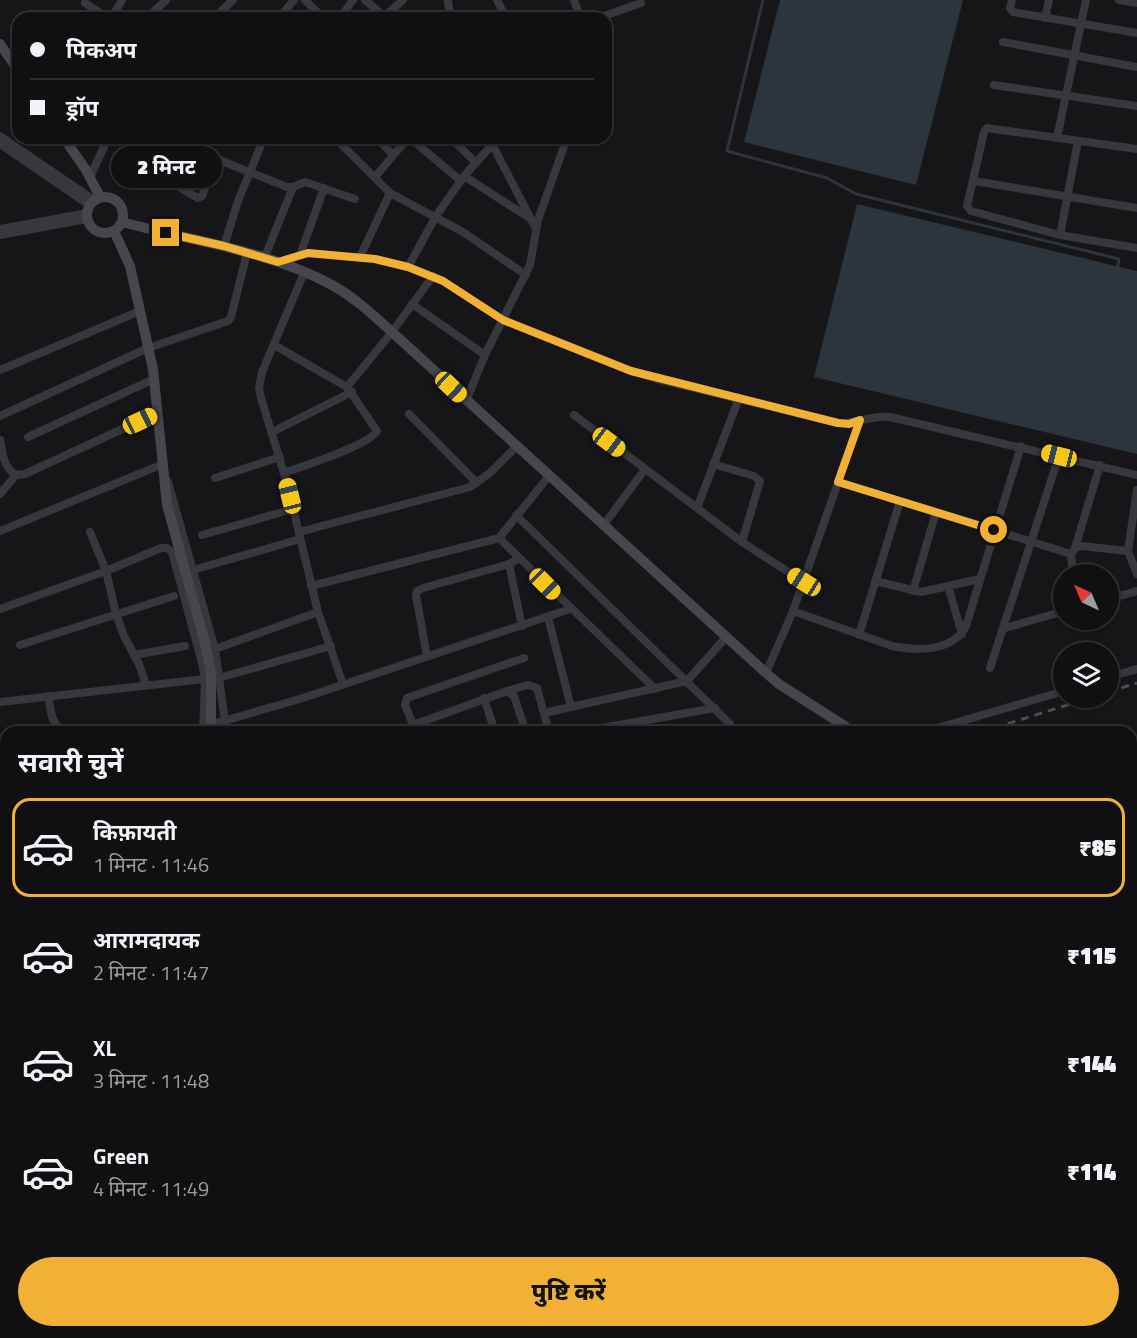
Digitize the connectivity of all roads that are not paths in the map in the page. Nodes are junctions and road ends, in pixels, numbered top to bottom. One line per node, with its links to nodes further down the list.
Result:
1 (166, 0): 15 (street)
2 (233, 0): 20 (street)
3 (294, 0): 21 (street)
4 (305, 0): 22 (street)
5 (366, 0): 23 (street)
6 (403, 0): 24 (street)
7 (618, 0): 16 (street)
8 (1012, 0): 26 (street)
9 (1049, 0): 26 (street)
10 (1086, 0): 27 (street)
11 (1119, 0): 14 (street)
12 (85, 3): 17 (street)
13 (641, 3): 16 (street)
14 (1137, 3)
15 (156, 9): 18 (street); 19 (street)
16 (621, 10): 25 (street)
17 (100, 12)
18 (153, 12)
19 (159, 12)
20 (220, 12)
21 (284, 12)
22 (317, 12)
23 (380, 12)
24 (391, 12)
25 (612, 13)
26 (1045, 18): 27 (street)
27 (1080, 24): 28 (street); 31 (street)
28 (1137, 33)
29 (1003, 42): 31 (street)
30 (0, 44): 32 (street)
31 (1073, 55): 33 (street); 35 (street)
32 (12, 61)
33 (1137, 67)
34 (994, 85): 35 (street)
35 (1065, 96): 36 (street); 38 (street)
36 (1137, 106)
37 (0, 136): 68 (street)
38 (1057, 138): 39 (street); 62 (street)
39 (1078, 141): 54 (street); 66 (street)
40 (0, 144): 68 (street)
41 (68, 144): 59 (street)
42 (105, 144): 59 (street)
43 (183, 144): 56 (street)
44 (261, 144): 58 (street)
45 (341, 144): 60 (street)
46 (383, 144): 55 (street)
47 (403, 144): 55 (street)
48 (417, 144): 61 (street)
49 (457, 144): 57 (street)
50 (490, 144): 57 (street)
51 (495, 144): 71 (street)
52 (565, 144): 74 (street)
53 (138, 146): 56 (street)
54 (1137, 149)
55 (393, 155): 60 (street)
56 (215, 158): 58 (street)
57 (476, 163): 61 (street)
58 (249, 171): 63 (street); 78 (street)
59 (90, 177): 68 (street)
60 (375, 177): 65 (street)
61 (462, 179): 70 (street); 71 (street)
62 (974, 181): 66 (street); 77 (street)
63 (293, 187): 64 (street); 83 (street)
64 (324, 188): 67 (street); 81 (street)
65 (390, 193): 70 (street); 82 (street)
66 (1067, 197): 69 (street); 77 (street)
67 (355, 199)
68 (92, 207): 72 (street); 73 (street); 75 (street); 76 (street)
69 (1137, 208)
70 (436, 216): 85 (street); 87 (street)
71 (530, 218): 74 (street)
72 (122, 222): 75 (street); 78 (street)
73 (0, 229)
74 (536, 229): 87 (street)
75 (114, 231): 90 (street)
76 (0, 235)
77 (1060, 235): 79 (street)
78 (224, 246): 80 (street)
79 (1137, 248)
80 (247, 254): 83 (street); 94 (street)
81 (300, 255): 82 (street); 84 (street)
82 (360, 257): 85 (street)
83 (264, 259): 84 (street)
84 (278, 262): 86 (street)
85 (408, 267): 88 (street)
86 (304, 273): 92 (street); 93 (street)
87 (526, 275): 91 (street)
88 (433, 276): 89 (street); 91 (street)
89 (412, 304): 92 (street); 95 (street)
90 (140, 311): 94 (street); 96 (street)
91 (503, 320): 95 (street); 99 (street)
92 (392, 332): 98 (street); 100 (street)
93 (274, 345): 98 (street); 106 (street)
94 (148, 348): 97 (street); 104 (street)
95 (485, 355): 100 (street)
96 (0, 370)
97 (154, 379): 101 (street); 107 (street)
98 (349, 390): 106 (street); 117 (street)
99 (739, 398): 105 (street); 114 (street)
100 (466, 401): 109 (street)
101 (157, 413): 113 (street); 118 (street)
102 (409, 414): 124 (street)
103 (574, 415): 116 (street)
104 (0, 416)
105 (860, 420): 110 (street); 123 (street)
106 (272, 432): 112 (street)
107 (28, 437)
108 (0, 440): 118 (street)
109 (517, 446): 120 (street); 124 (street)
110 (1021, 446): 111 (street); 133 (street)
111 (1059, 456): 115 (street); 140 (street)
112 (279, 458): 117 (street); 122 (street)
113 (163, 464): 121 (street); 134 (street)
114 (713, 464): 128 (street); 139 (street)
115 (1100, 465): 119 (street); 141 (street)
116 (645, 469): 128 (street); 132 (street)
117 (284, 473): 129 (street)
118 (16, 475): 126 (street)
119 (1137, 475)
120 (549, 476): 131 (street); 132 (street)
121 (163, 477): 146 (street); 181 (street)
122 (215, 478)
123 (838, 482): 127 (street); 151 (street)
124 (477, 483): 137 (street)
125 (1137, 490): 142 (street)
126 (0, 494)
127 (900, 501): 130 (street); 150 (street)
128 (697, 508): 139 (street)
129 (293, 509): 136 (street); 137 (street)
130 (936, 512): 133 (street); 154 (street)
131 (516, 515): 138 (street); 182 (street)
132 (603, 526): 169 (street)
133 (994, 530): 140 (street); 149 (street)
134 (0, 531)
135 (90, 532): 147 (street)
136 (202, 534)
137 (299, 535): 146 (street); 152 (street)
138 (499, 538): 143 (street); 152 (street)
139 (742, 542): 151 (street)
140 (1030, 542): 141 (street); 166 (street)
141 (1073, 551): 142 (street); 145 (street)
142 (1128, 551): 148 (street)
143 (519, 558): 144 (street); 159 (street)
144 (509, 564): 165 (street); 175 (street)
145 (1073, 564)
146 (193, 570): 173 (street)
147 (106, 571): 158 (street); 162 (street); 181 (street)
148 (1137, 574)
149 (980, 579): 153 (street); 167 (street)
150 (876, 581): 154 (street); 168 (street)
151 (804, 582): 160 (street)
152 (311, 586): 161 (street)
153 (948, 586): 154 (street); 167 (street)
154 (913, 591)
155 (1137, 591): 157 (street)
156 (174, 596): 162 (street)
157 (1119, 596)
158 (0, 609)
159 (570, 609): 164 (street); 185 (street)
160 (793, 611): 168 (street); 179 (street)
161 (318, 612): 172 (street); 173 (street)
162 (116, 614): 170 (street); 174 (street)
163 (1053, 614): 166 (street)
164 (548, 617): 165 (street); 191 (street)
165 (522, 626): 175 (street)
166 (1005, 628): 177 (street)
167 (962, 634): 168 (street)
168 (859, 635)
169 (727, 636): 179 (street); 182 (street)
170 (20, 645)
171 (186, 646): 174 (street)
172 (331, 646): 181 (street); 183 (street)
173 (215, 649): 181 (street)
174 (134, 655): 184 (street)
175 (427, 657): 183 (street)
176 (524, 658): 199 (street)
177 (990, 668)
178 (1137, 669): 180 (street)
179 (766, 673): 205 (street)
180 (1119, 674)
181 (212, 677): 184 (street); 194 (street); 197 (street, bridge)
182 (687, 681): 185 (street); 192 (street)
183 (343, 684): 194 (street)
184 (146, 685): 188 (street)
185 (655, 689): 191 (street)
186 (507, 690): 189 (street); 193 (street); 202 (street)
187 (1053, 694): 206 (street)
188 (48, 696): 190 (street); 196 (street)
189 (484, 698): 200 (street); 201 (street)
190 (0, 702)
191 (571, 707): 193 (street)
192 (715, 708): 195 (street); 204 (street)
193 (544, 713): 203 (street)
194 (225, 722): 198 (street)
195 (730, 723)
196 (57, 726)
197 (206, 726)
198 (216, 726)
199 (413, 726)
200 (419, 726)
201 (493, 726)
202 (524, 726)
203 (547, 726)
204 (613, 726)
205 (845, 726)
206 (944, 726)

